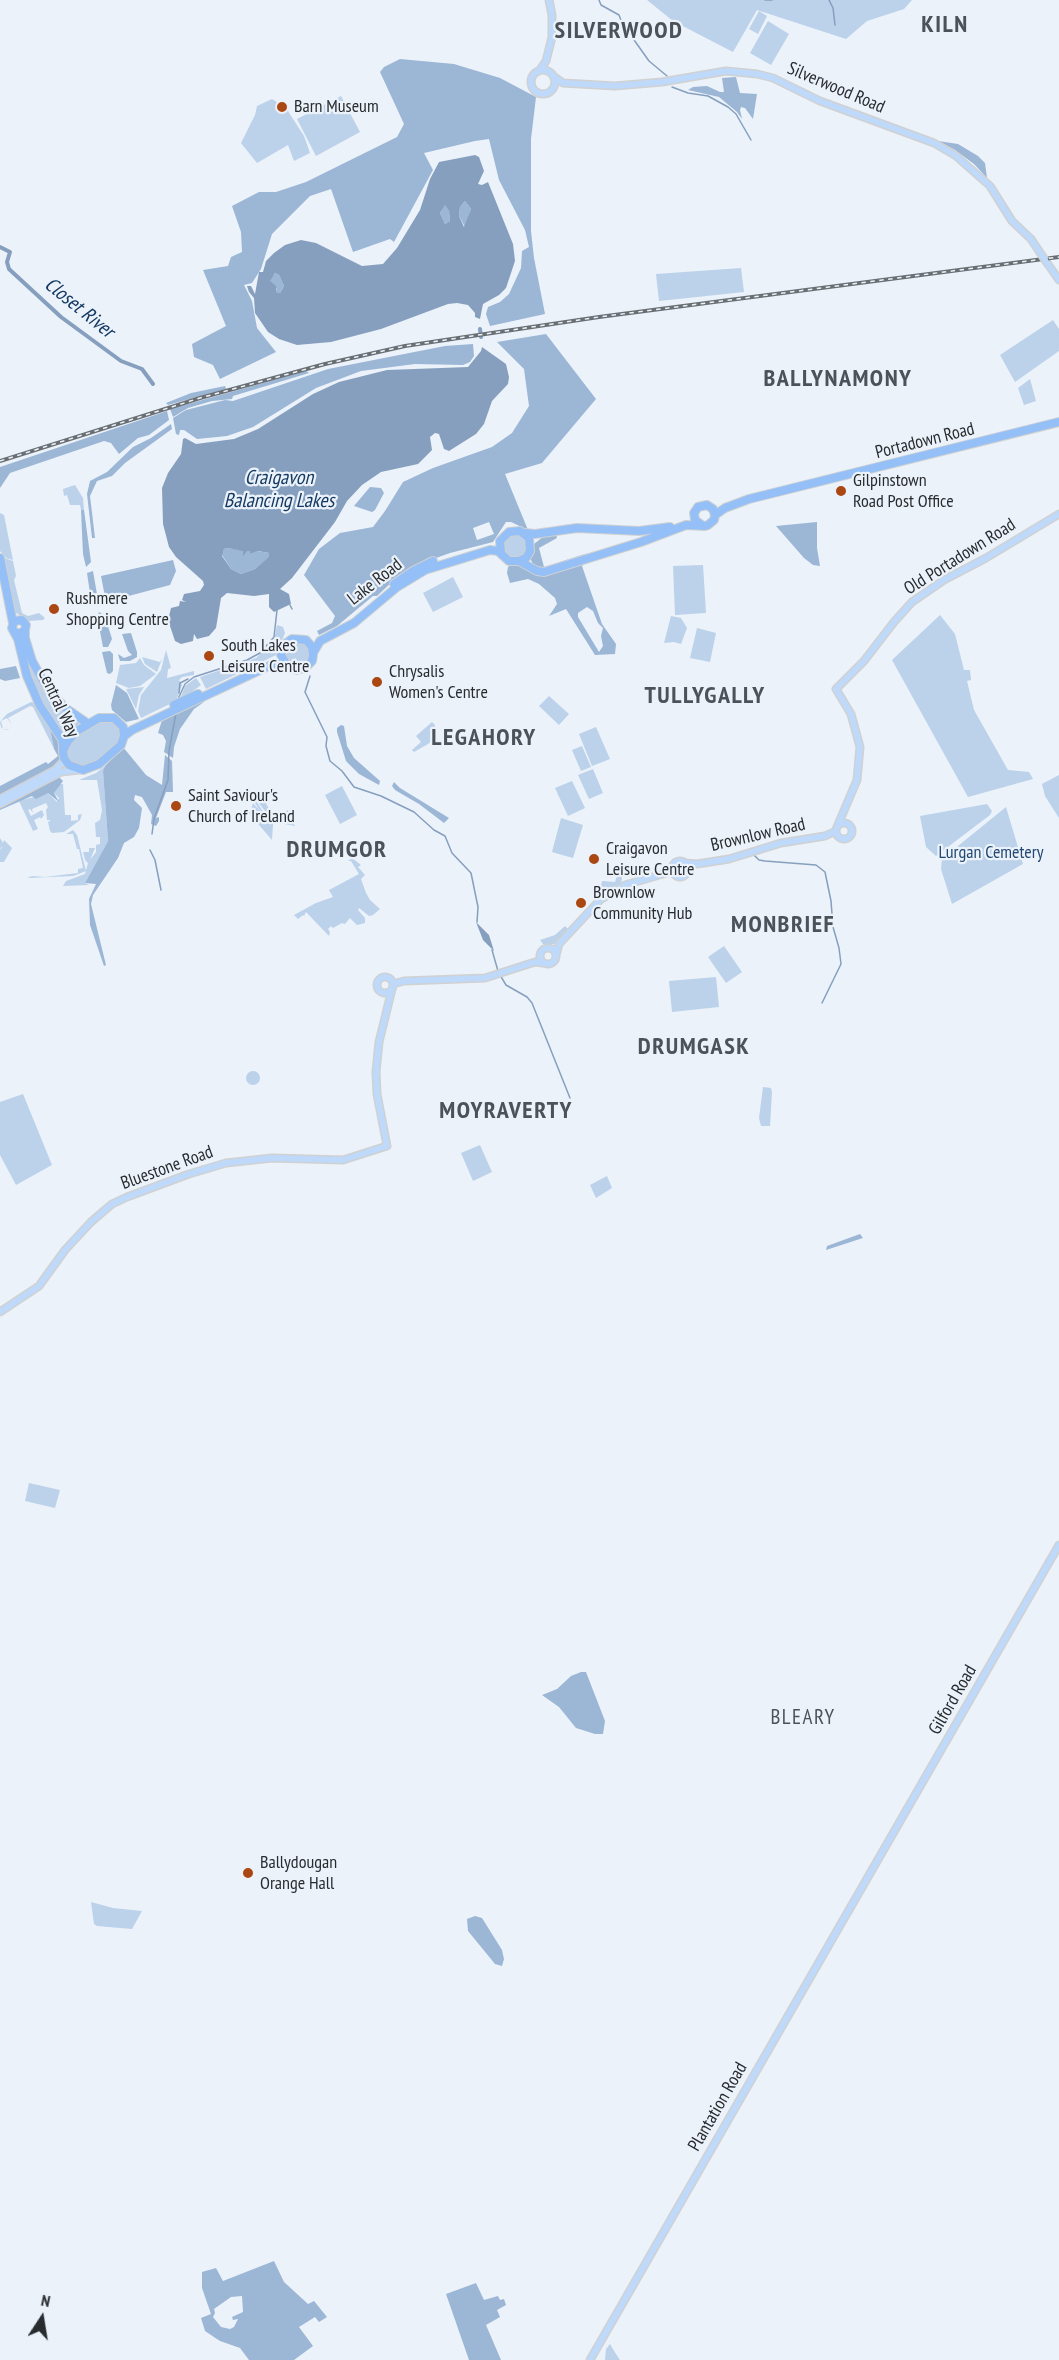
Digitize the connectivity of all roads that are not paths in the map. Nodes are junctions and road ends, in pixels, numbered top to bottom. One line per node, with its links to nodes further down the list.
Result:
1 (549, 0): 2 (main road)
2 (546, 61): 3 (main road); 4 (main road)
3 (539, 71): 4 (main road); 6 (main road)
4 (551, 74): 5 (main road); 6 (main road)
5 (563, 83): 6 (main road); 7 (main road, Silverwood Road)
6 (552, 88)
7 (1059, 280)
8 (1059, 422): 10 (highway, Portadown Road)
9 (709, 506): 10 (highway); 12 (highway); 13 (highway)
10 (725, 508): 12 (highway)
11 (1059, 514): 36 (main road, Old Portadown Road)
12 (715, 515): 14 (highway)
13 (694, 516): 14 (highway); 15 (highway)
14 (703, 526): 19 (highway)
15 (523, 532): 16 (highway); 19 (highway)
16 (500, 541): 17 (highway); 23 (highway, Lake Road)
17 (501, 553): 19 (highway); 25 (highway, Lake Road)
18 (0, 558): 20 (highway)
19 (519, 561)
20 (17, 621): 21 (highway); 22 (highway)
21 (25, 630): 22 (highway); 29 (highway, Central Way)
22 (15, 633): 31 (highway, Central Way)
23 (306, 640): 24 (highway); 25 (highway)
24 (282, 650): 26 (highway); 27 (highway)
25 (313, 653): 26 (highway)
26 (288, 667): 27 (highway)
27 (177, 706): 28 (highway); 30 (highway)
28 (118, 720): 29 (highway); 30 (highway)
29 (87, 723): 31 (highway)
30 (124, 736): 33 (highway)
31 (63, 751): 32 (highway)
32 (65, 760): 33 (highway); 34 (main road)
33 (80, 770): 35 (main road)
34 (0, 799)
35 (0, 804)
36 (843, 813): 37 (main road); 38 (main road)
37 (845, 823): 38 (main road); 40 (main road)
38 (837, 829): 39 (main road, Brownlow Road); 40 (main road)
39 (825, 836): 40 (main road, Brownlow Road); 42 (main road, Brownlow Road)
40 (840, 838)
41 (685, 862): 42 (main road, Brownlow Road); 43 (main road); 44 (main road)
42 (697, 864): 44 (main road, Brownlow Road)
43 (672, 868): 45 (main road); 46 (main road)
44 (688, 870): 46 (main road)
45 (659, 874): 46 (main road); 47 (main road)
46 (676, 876)
47 (559, 944): 48 (main road); 49 (main road)
48 (549, 948): 49 (main road); 50 (main road)
49 (556, 954): 52 (main road)
50 (540, 955): 51 (main road); 52 (main road)
51 (535, 962): 52 (main road); 53 (main road)
52 (543, 963)
53 (392, 984): 54 (main road); 54 (main road); 55 (main road)
54 (383, 993): 55 (main road)
55 (388, 1004): 56 (main road, Bluestone Road)
56 (0, 1312)
57 (1059, 1545): 58 (main road, Gilford Road)
58 (873, 1869): 59 (main road, Plantation Road)
59 (590, 2360)

